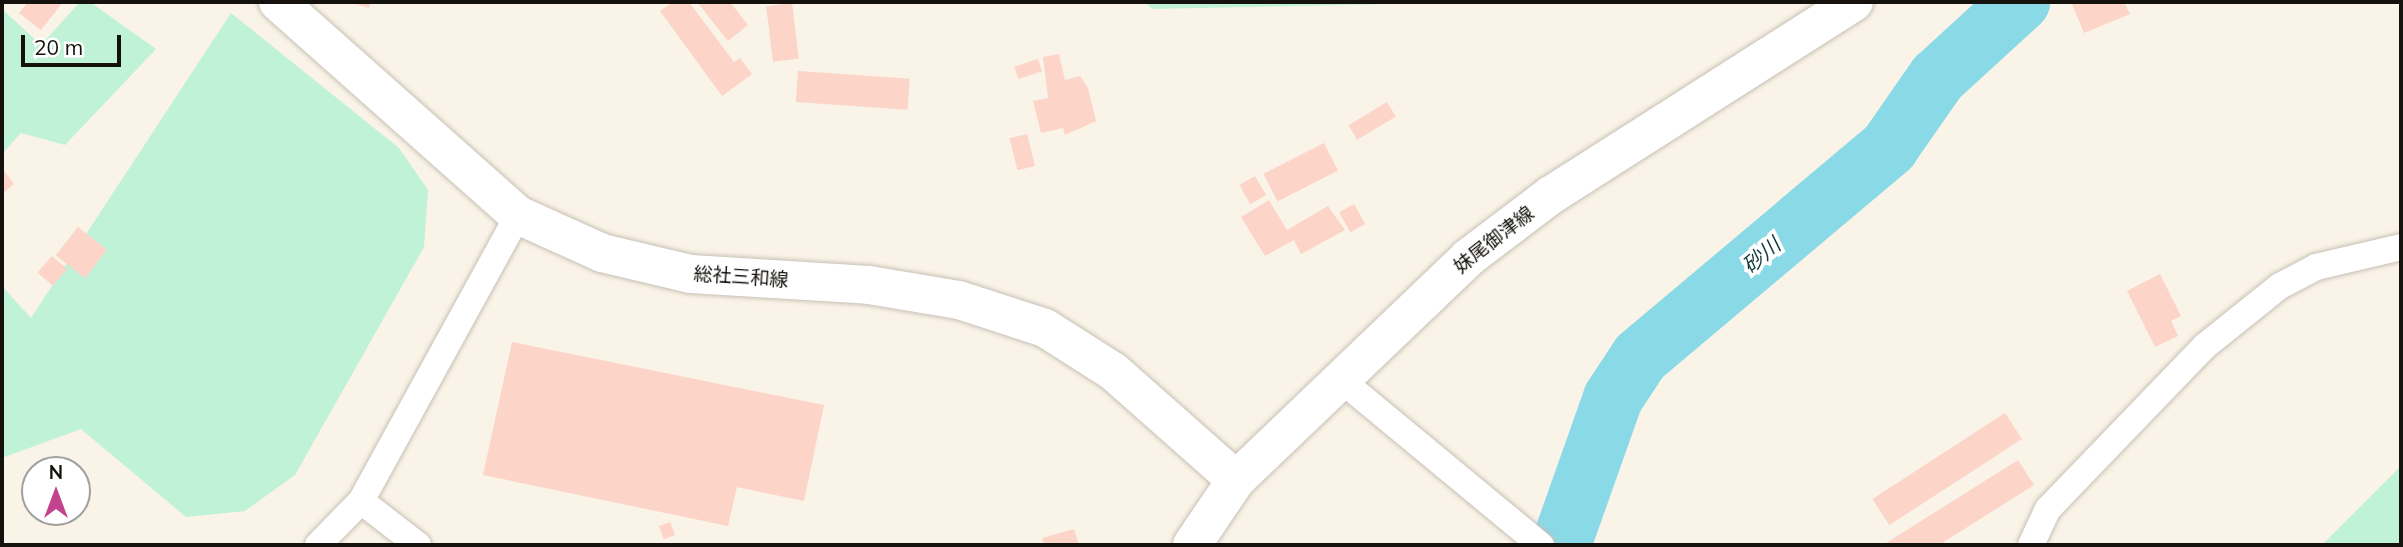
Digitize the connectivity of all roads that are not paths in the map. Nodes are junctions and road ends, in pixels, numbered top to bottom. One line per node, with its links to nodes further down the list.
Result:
1 (1854, 2): 5 (main road, 妹尾御津線)
2 (296, 10): 3 (main road, 総社三和線)
3 (517, 215): 6 (main road, 総社三和線); 7 (street)
4 (2401, 247): 12 (street)
5 (1340, 379): 6 (main road, 妹尾御津線); 11 (street)
6 (1237, 480): 10 (main road, 妹尾御津線)
7 (361, 501): 8 (street); 9 (street)
8 (318, 545)
9 (418, 545)
10 (1192, 545)
11 (1541, 545)
12 (2031, 545)

